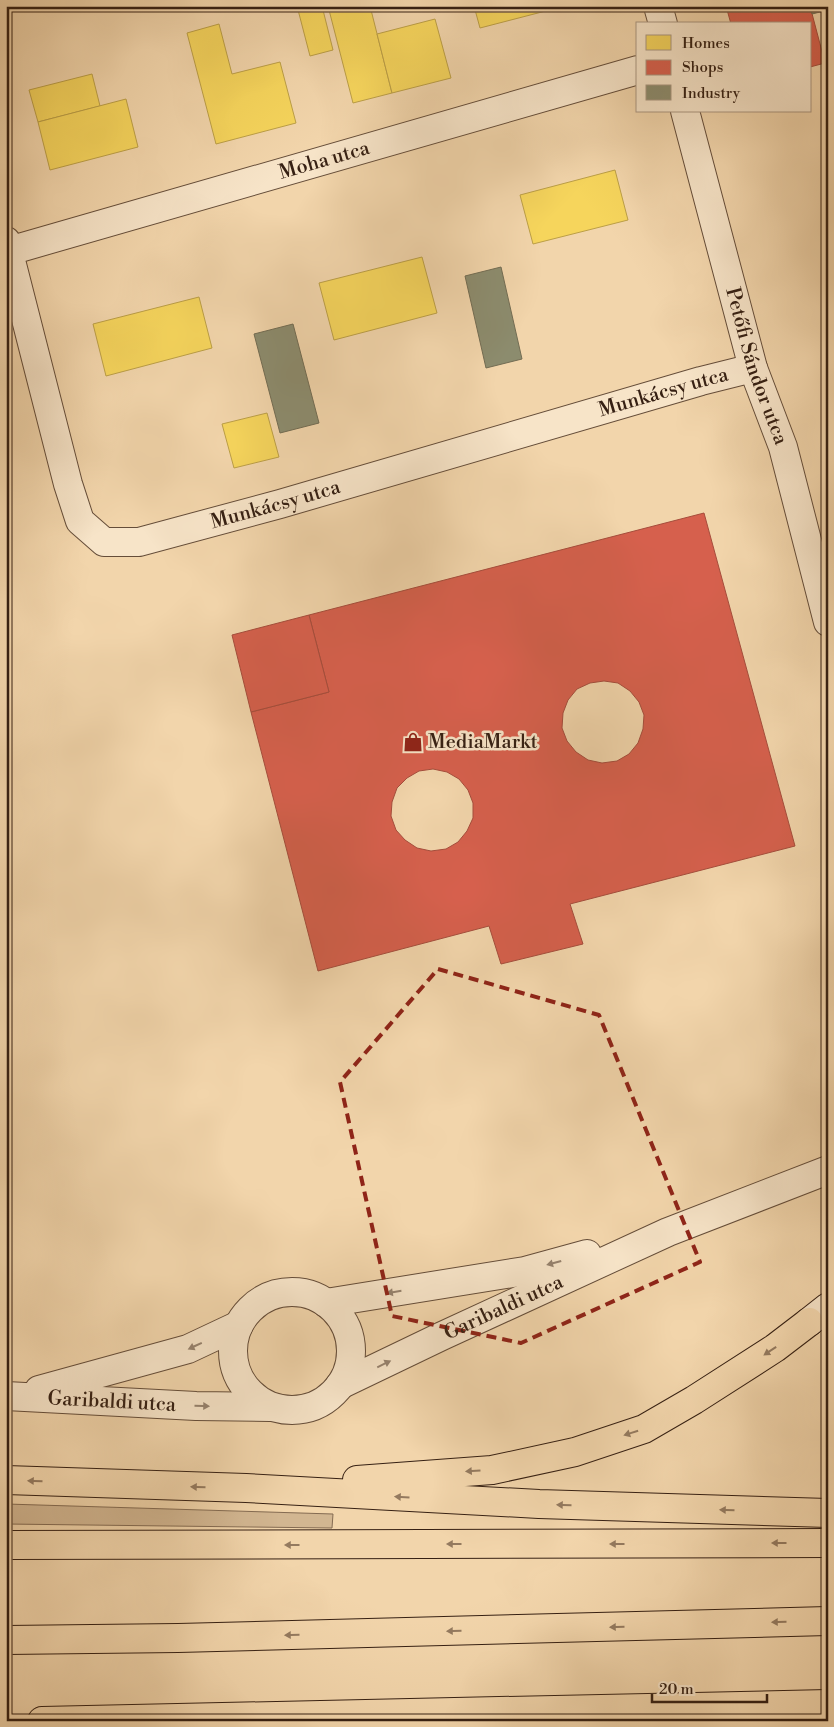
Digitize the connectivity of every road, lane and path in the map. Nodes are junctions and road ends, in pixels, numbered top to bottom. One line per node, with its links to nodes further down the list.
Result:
1 (658, 6): 2 (street)
2 (662, 22)
3 (636, 71): 5 (street, Moha utca)
4 (685, 112): 6 (street, Petőfi Sándor utca)
5 (8, 246): 6 (street, Munkácsy utca)
6 (753, 368): 7 (street, Petőfi Sándor utca)
7 (828, 622)
8 (828, 1170): 10 (street, Garibaldi utca)
9 (828, 1190): 10 (street, Garibaldi utca)
10 (765, 1195): 11 (street, Garibaldi utca)
11 (668, 1232): 12 (street, Garibaldi utca, one-way to 12); 15 (street, Garibaldi utca, one-way to 11)
12 (326, 1303): 14 (street); 15 (street)
13 (819, 1314): 19 (highway, one-way to 19)
14 (239, 1325): 16 (street, Garibaldi utca, one-way to 16); 17 (street)
15 (340, 1386): 17 (street)
16 (10, 1396): 17 (street, Garibaldi utca, one-way to 17)
17 (270, 1406)
18 (6, 1480): 19 (highway, one-way to 18)
19 (246, 1488): 20 (highway, one-way to 19)
20 (828, 1513)
21 (828, 1543): 22 (highway, one-way to 22)
22 (6, 1545)
23 (828, 1621): 24 (highway, one-way to 24)
24 (6, 1640)
25 (828, 1704): 26 (highway)
26 (42, 1721)

